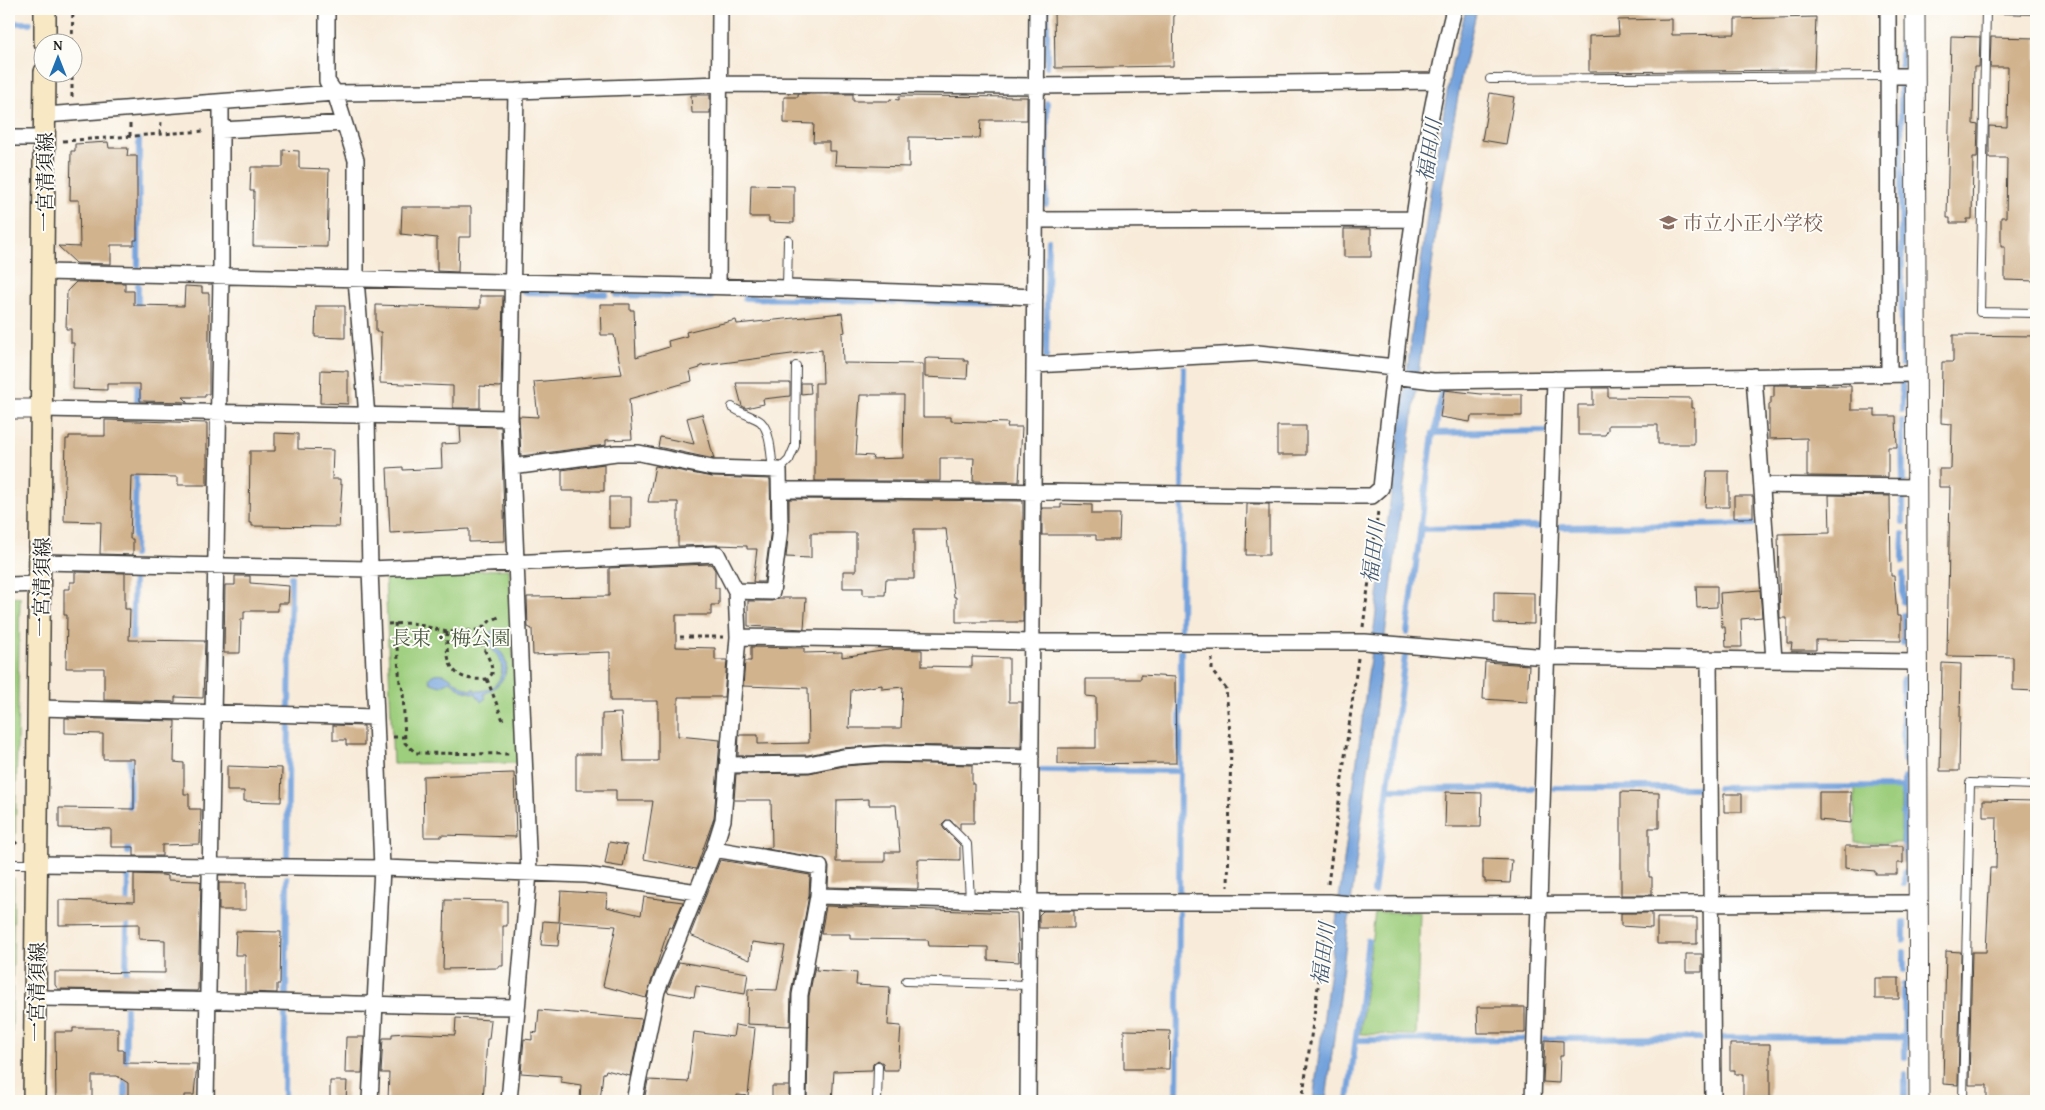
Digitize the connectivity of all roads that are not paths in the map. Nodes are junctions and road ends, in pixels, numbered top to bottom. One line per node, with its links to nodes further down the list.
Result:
1 (45, 9): 11 (main road)
2 (327, 9): 20 (street)
3 (720, 9): 17 (street)
4 (1037, 9): 18 (street)
5 (1454, 9): 15 (street)
6 (1888, 9): 12 (street)
7 (1915, 9): 13 (street)
8 (1986, 9): 37 (lane)
9 (1995, 9): 10 (lane)
10 (2036, 10)
11 (45, 32)
12 (1888, 76): 13 (street); 14 (lane); 41 (street)
13 (1916, 76): 42 (street)
14 (1490, 79)
15 (1436, 81): 18 (street); 27 (street)
16 (45, 82): 22 (main road, 一宮清須線)
17 (721, 84): 18 (street); 19 (street); 34 (street)
18 (1038, 86): 28 (street)
19 (516, 91): 20 (street); 33 (street)
20 (334, 93): 21 (street); 23 (street)
21 (221, 103): 22 (street); 24 (street)
22 (45, 115): 26 (main road, 一宮清須線)
23 (344, 123): 24 (street); 32 (street)
24 (221, 130): 31 (street)
25 (9, 138): 26 (street)
26 (45, 140): 30 (main road, 一宮清須線)
27 (1413, 219): 28 (street); 40 (street)
28 (1036, 220): 36 (street)
29 (788, 240): 35 (lane)
30 (44, 272): 31 (street); 46 (main road, 一宮清須線)
31 (221, 277): 32 (street); 48 (street)
32 (356, 279): 33 (street); 49 (street)
33 (512, 282): 34 (street); 50 (street)
34 (718, 287): 35 (street)
35 (787, 288): 36 (street)
36 (1035, 297): 38 (street)
37 (2036, 313)
38 (1034, 365): 40 (street); 56 (street)
39 (796, 366): 52 (lane)
40 (1396, 373): 44 (street); 56 (street)
41 (1889, 374): 42 (street); 43 (street)
42 (1917, 374): 54 (street)
43 (1754, 376): 44 (street); 53 (street)
44 (1556, 379): 66 (street)
45 (732, 407): 52 (lane)
46 (43, 409): 47 (street); 48 (street); 57 (main road, 一宮清須線)
47 (9, 410)
48 (218, 411): 49 (street); 59 (street)
49 (367, 417): 50 (street); 60 (street)
50 (510, 418): 51 (street)
51 (512, 467): 52 (street); 58 (street)
52 (776, 470): 55 (street)
53 (1762, 485): 54 (street); 68 (street)
54 (1917, 487): 69 (street)
55 (780, 490): 56 (street); 63 (street)
56 (1033, 493): 65 (street)
57 (41, 562): 59 (street); 61 (main road, 一宮清須線)
58 (517, 562): 60 (street); 63 (street); 82 (street)
59 (215, 567): 60 (street); 71 (street)
60 (370, 569): 72 (street)
61 (41, 584): 62 (street); 70 (main road, 一宮清須線)
62 (9, 585)
63 (736, 591): 64 (street)
64 (738, 637): 65 (street); 74 (street)
65 (1032, 642): 66 (street); 73 (street)
66 (1547, 657): 67 (street); 87 (street)
67 (1709, 659): 68 (street); 88 (street)
68 (1774, 660): 69 (street)
69 (1916, 662): 89 (street)
70 (39, 708): 71 (street); 79 (main road, 一宮清須線)
71 (212, 712): 72 (street); 80 (street)
72 (376, 717): 81 (street)
73 (1031, 757): 74 (street); 86 (street)
74 (728, 765): 77 (street)
75 (2036, 785): 108 (lane)
76 (948, 825): 85 (lane)
77 (714, 849): 83 (street); 84 (street)
78 (9, 864): 79 (lane)
79 (37, 864): 80 (street); 92 (main road, 一宮清須線)
80 (210, 866): 81 (street); 93 (street)
81 (382, 868): 82 (street); 94 (street)
82 (529, 873): 83 (street); 95 (street)
83 (697, 892): 101 (street)
84 (818, 896): 85 (street); 102 (street)
85 (970, 900): 86 (street)
86 (1030, 902): 87 (street); 91 (street)
87 (1539, 903): 88 (street); 105 (street)
88 (1712, 903): 89 (street); 106 (street)
89 (1918, 903): 107 (street)
90 (906, 981): 91 (lane)
91 (1029, 985): 104 (street)
92 (36, 998): 93 (street); 97 (main road, 一宮清須線)
93 (208, 999): 94 (street); 98 (street)
94 (376, 1005): 95 (street); 99 (street)
95 (517, 1007): 100 (street)
96 (878, 1066): 103 (lane)
97 (34, 1101)
98 (206, 1101)
99 (370, 1101)
100 (509, 1101)
101 (634, 1101)
102 (798, 1101)
103 (877, 1101)
104 (1028, 1101)
105 (1533, 1101)
106 (1713, 1101)
107 (1918, 1101)
108 (1963, 1101)

